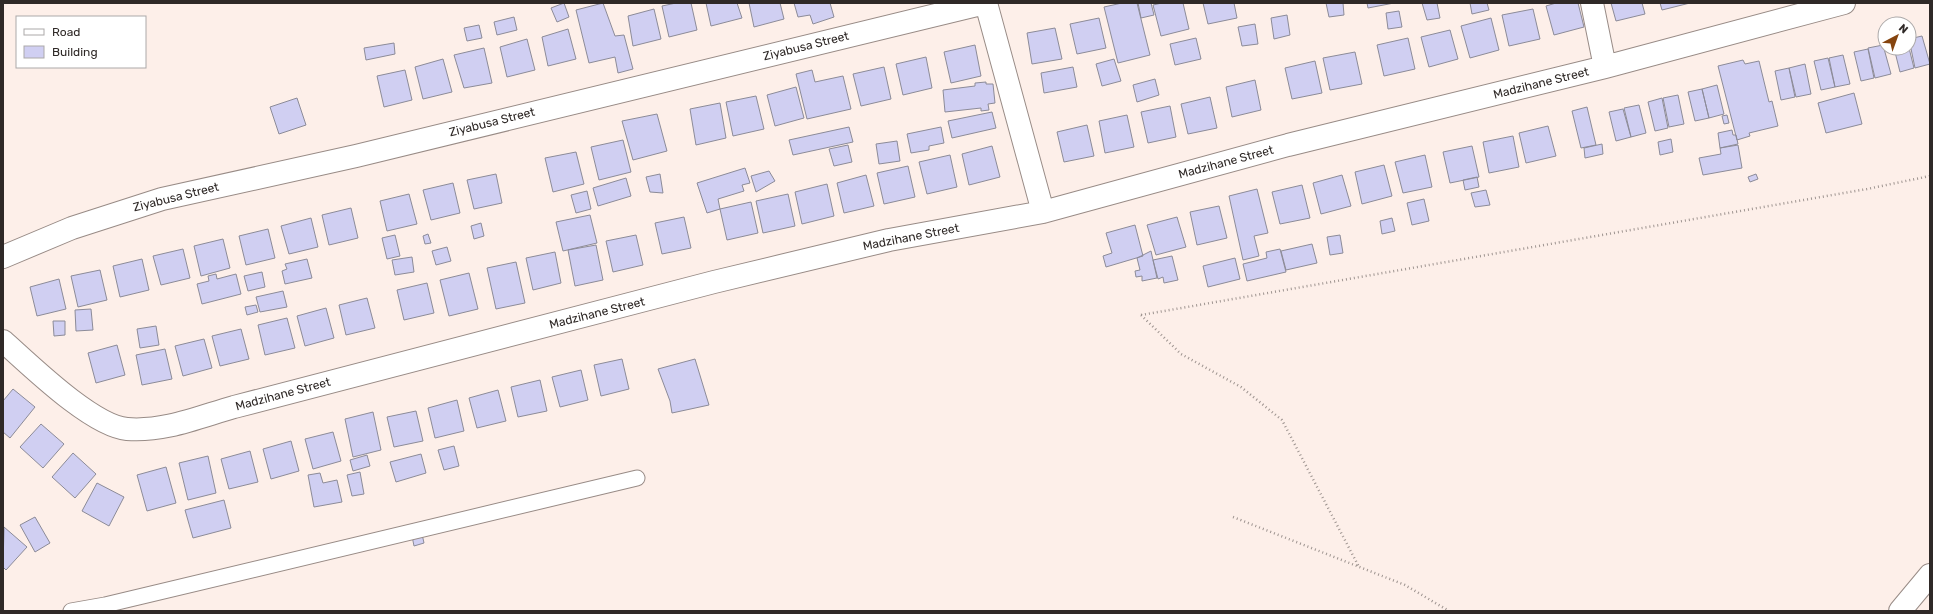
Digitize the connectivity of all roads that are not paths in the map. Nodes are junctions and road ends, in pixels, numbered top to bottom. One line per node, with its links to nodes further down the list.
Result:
1 (985, 3): 5 (street); 6 (street, Ziyabusa Street)
2 (1592, 3): 4 (street)
3 (1844, 3): 4 (street, Madzihane Street)
4 (1605, 67): 5 (street, Madzihane Street)
5 (1043, 212): 7 (street, Madzihane Street)
6 (3, 257)
7 (3, 341)
8 (636, 478): 10 (lane)
9 (1930, 575): 11 (street)
10 (71, 611)
11 (1900, 611)

